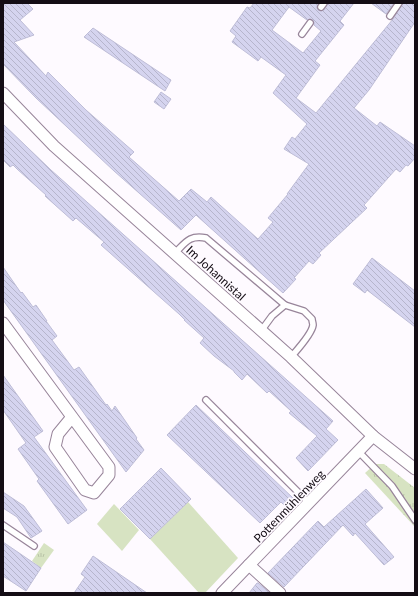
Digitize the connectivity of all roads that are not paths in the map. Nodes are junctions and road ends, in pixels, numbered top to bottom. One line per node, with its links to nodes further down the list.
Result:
1 (399, 3): 2 (lane)
2 (390, 16)
3 (310, 23): 4 (lane)
4 (302, 34)
5 (3, 93): 6 (street, Im Johannistal)
6 (175, 253): 7 (lane); 9 (street, Im Johannistal)
7 (285, 305): 9 (lane); 10 (lane)
8 (3, 323): 12 (street)
9 (261, 331): 10 (street, Im Johannistal)
10 (290, 357): 13 (street, Im Johannistal)
11 (206, 400): 16 (lane)
12 (72, 417): 12 (street)
13 (374, 436): 14 (street, Pottenmühlenweg); 15 (street, Im Johannistal)
14 (359, 452): 16 (street, Pottenmühlenweg); 17 (lane)
15 (415, 470)
16 (310, 503): 20 (street, Pottenmühlenweg)
17 (415, 520)
18 (3, 525): 19 (lane)
19 (34, 546)
20 (249, 565): 21 (street, Pottenmühlenweg); 22 (street)
21 (222, 593)
22 (280, 593)

